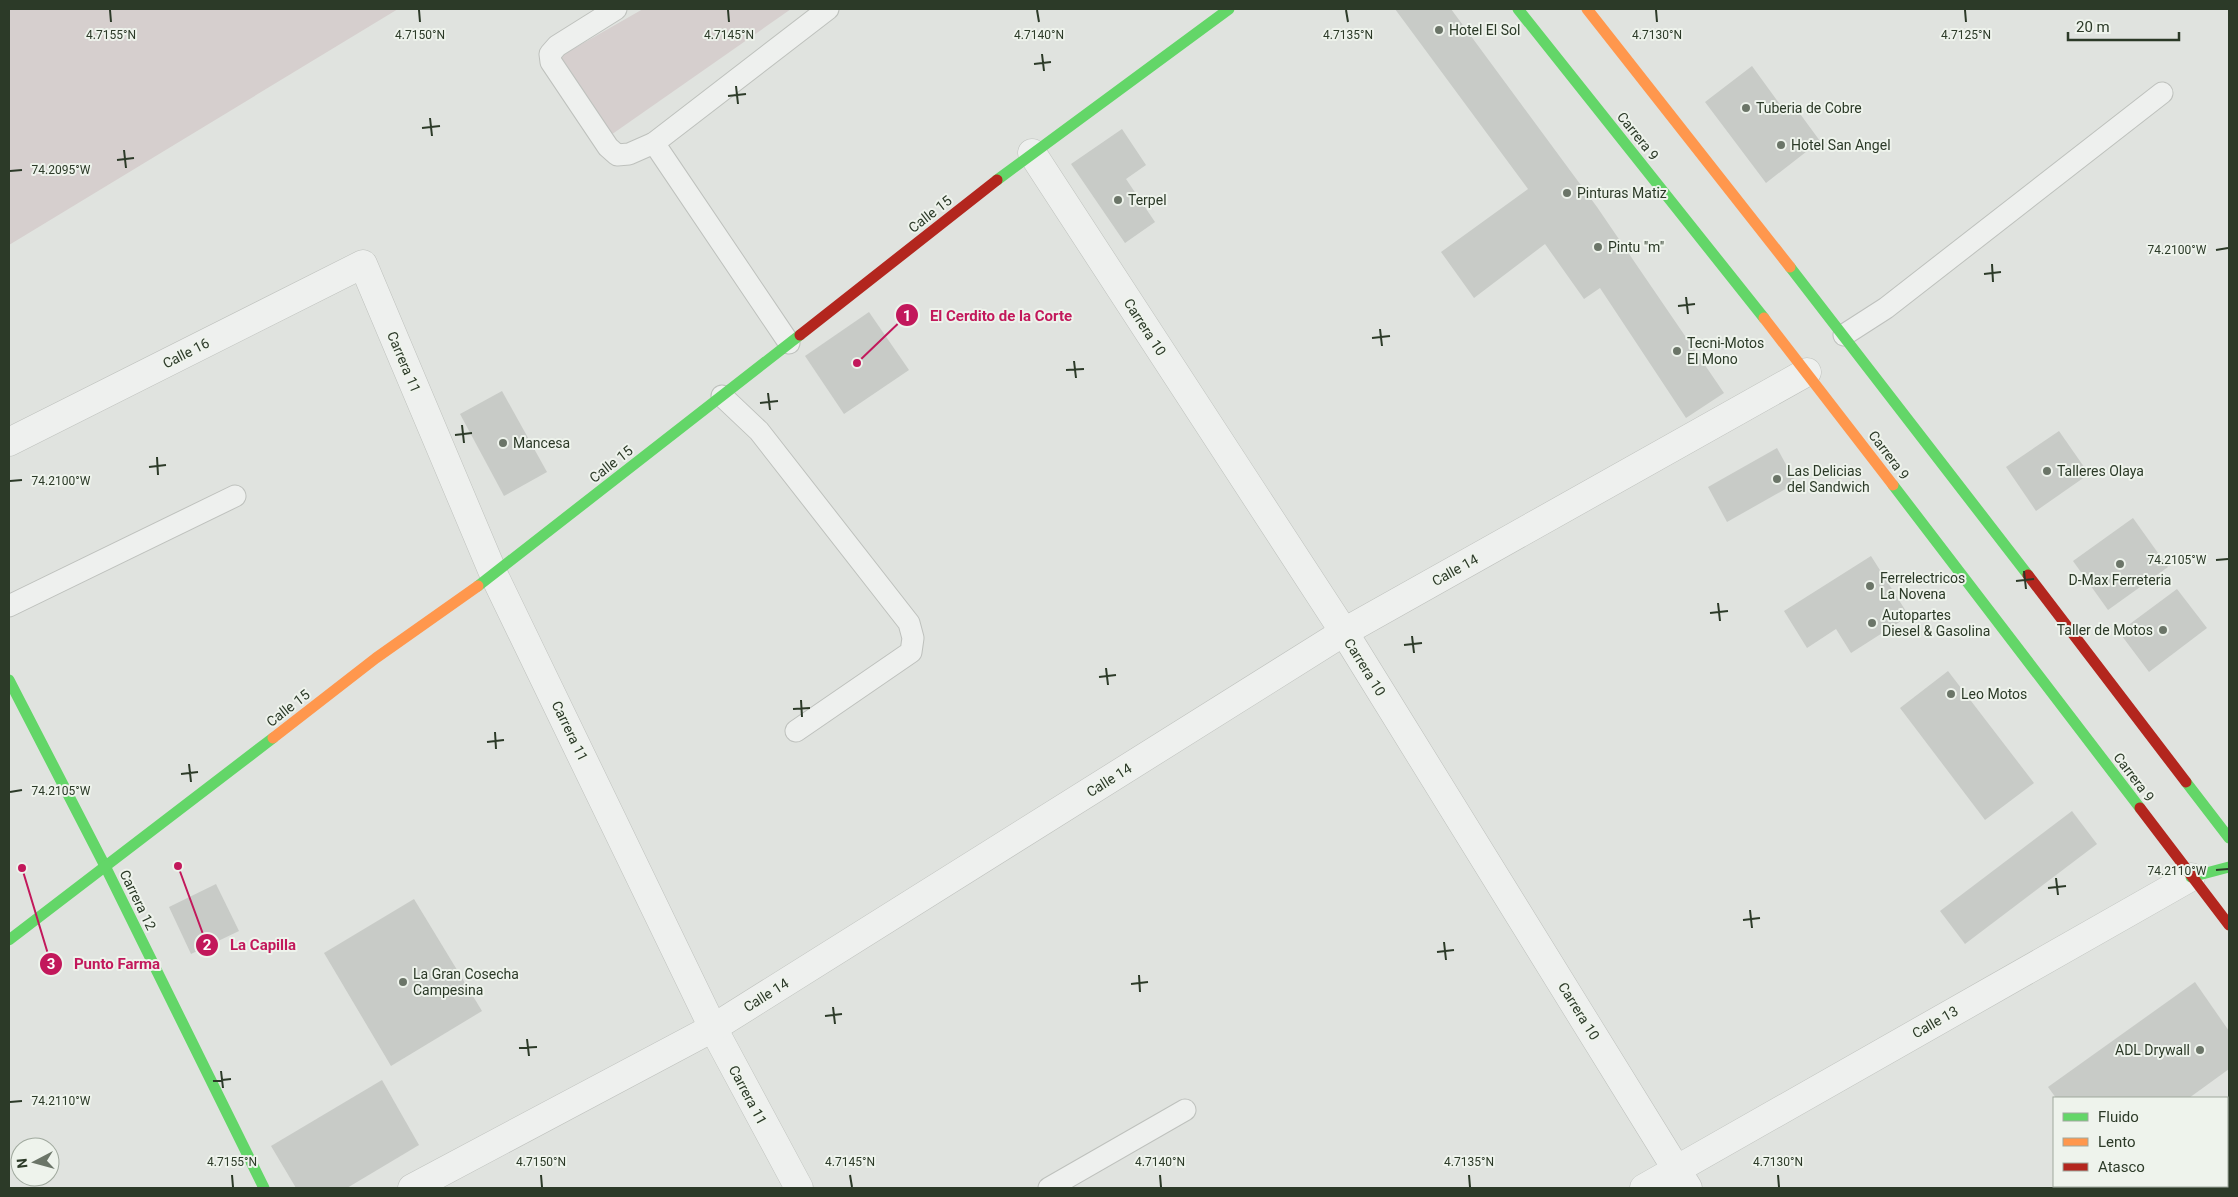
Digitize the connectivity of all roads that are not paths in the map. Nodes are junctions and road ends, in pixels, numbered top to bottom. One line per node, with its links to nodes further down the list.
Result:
1 (616, 9): 7 (lane)
2 (828, 9): 7 (lane)
3 (1229, 9): 8 (main road, Calle 15)
4 (1518, 9): 12 (main road, Carrera 9)
5 (1587, 9): 10 (main road)
6 (2162, 93): 10 (lane)
7 (654, 143): 11 (lane)
8 (1032, 153): 11 (main road, Calle 15); 18 (street, Carrera 10)
9 (363, 264): 14 (street, Calle 16); 16 (street, Carrera 11)
10 (1844, 335): 21 (main road)
11 (789, 343): 13 (main road, Calle 15)
12 (1807, 372): 18 (street, Calle 14); 24 (main road, Carrera 9)
13 (722, 396): 16 (main road, Calle 15); 20 (lane)
14 (9, 442)
15 (235, 496): 17 (lane)
16 (494, 574): 23 (main road, Calle 15); 27 (street, Carrera 11)
17 (9, 606)
18 (1344, 632): 27 (street, Calle 14); 29 (street, Carrera 10)
19 (9, 680): 23 (main road, Carrera 12)
20 (796, 731)
21 (2229, 838)
22 (2229, 867): 24 (main road, Calle 13)
23 (106, 868): 26 (main road, Calle 15); 30 (main road, Carrera 12)
24 (2191, 877): 25 (main road, Carrera 9); 29 (street, Calle 13)
25 (2229, 925)
26 (9, 940)
27 (712, 1028): 31 (street, Calle 14); 32 (street, Carrera 11)
28 (1185, 1110): 33 (lane)
29 (1682, 1178): 34 (street, Calle 13)
30 (264, 1188)
31 (412, 1188)
32 (799, 1188)
33 (1050, 1188)
34 (1644, 1188)

